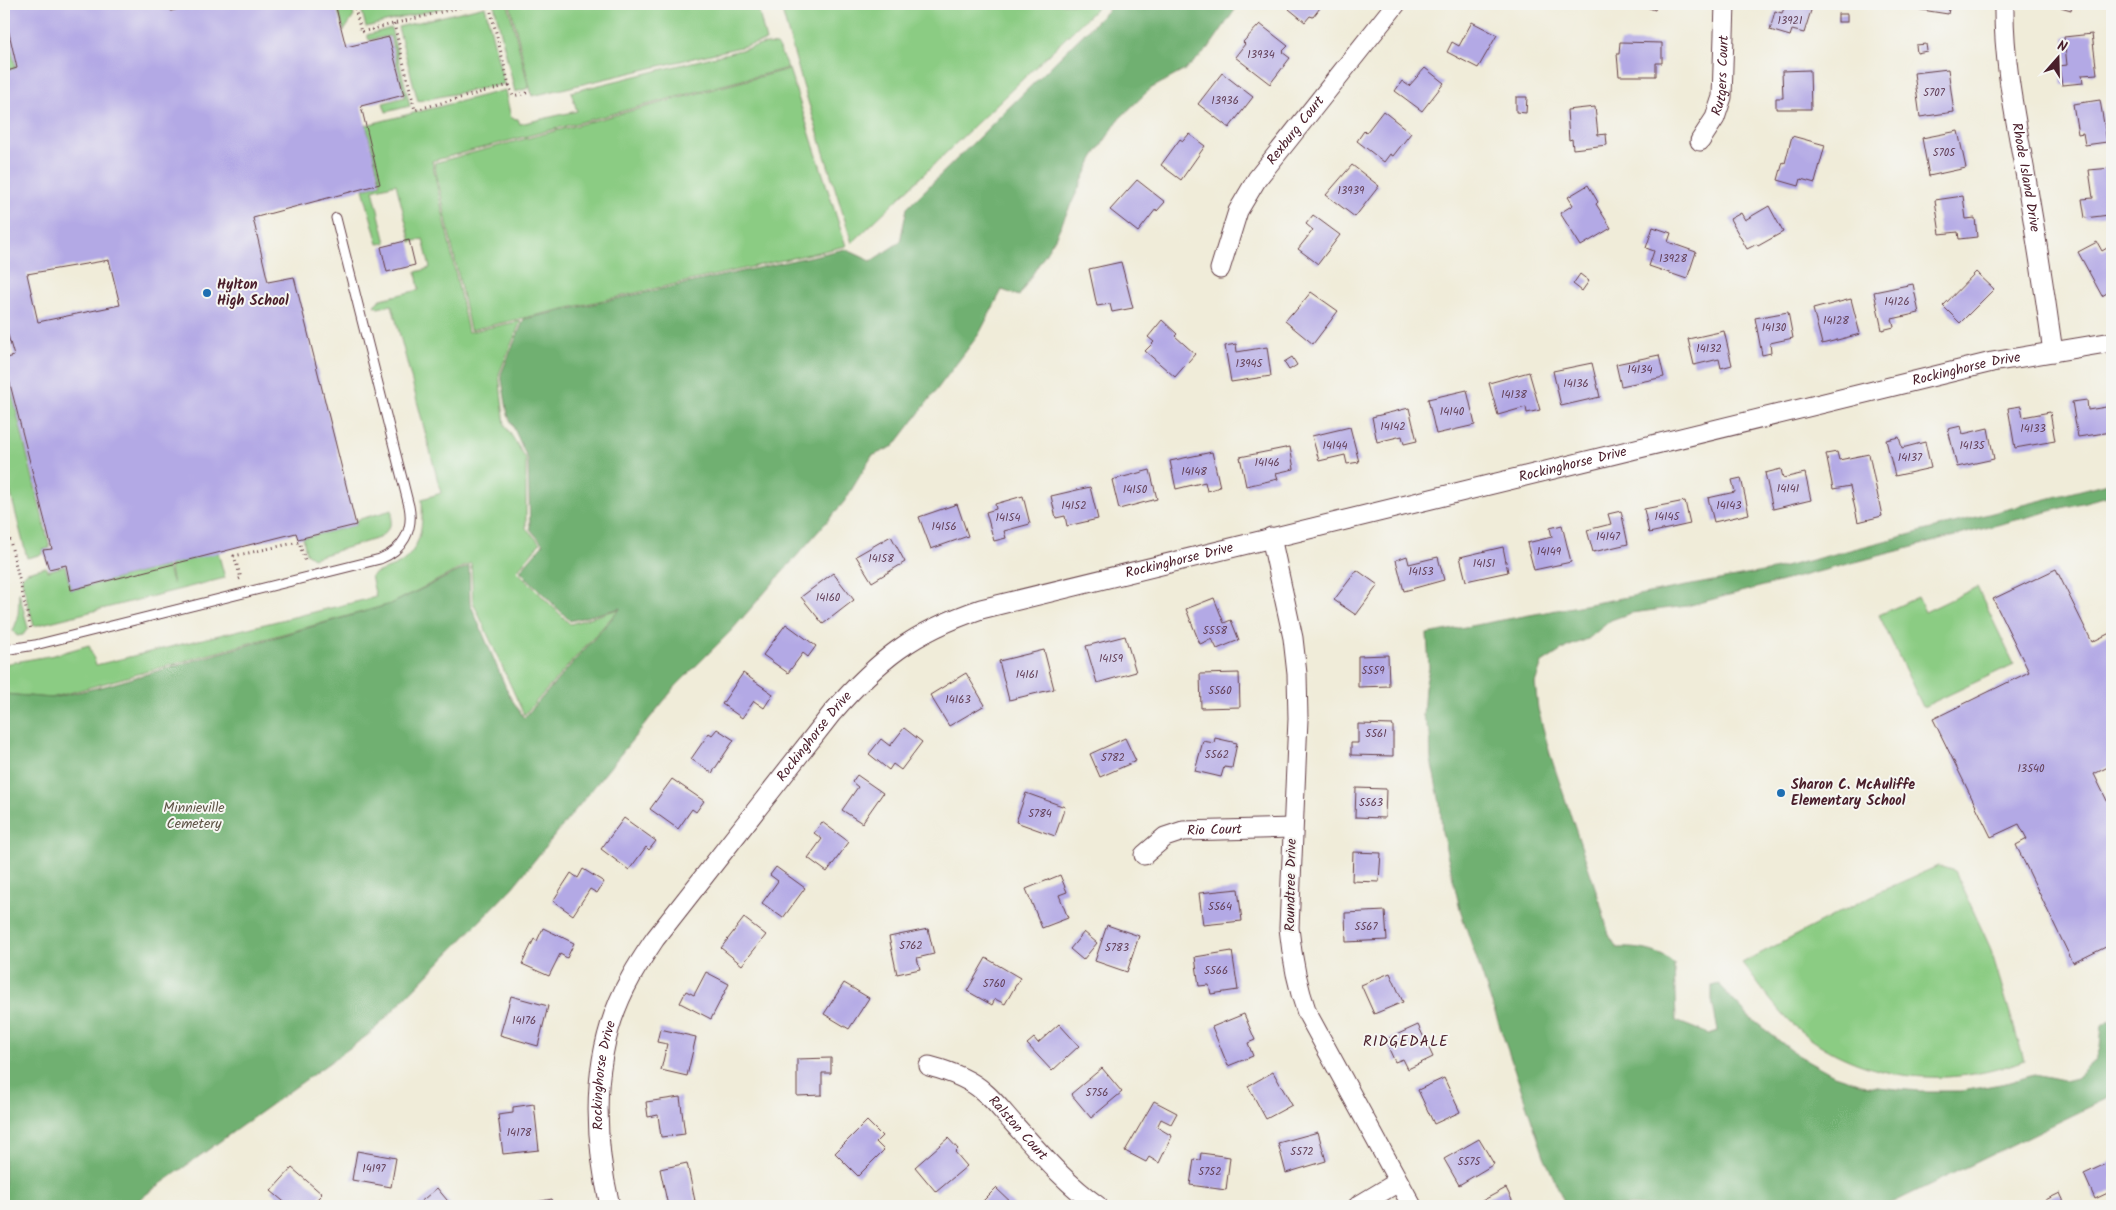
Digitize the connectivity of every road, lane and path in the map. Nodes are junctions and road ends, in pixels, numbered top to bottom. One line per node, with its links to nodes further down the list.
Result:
1 (354, 4): 7 (path)
2 (473, 4): 7 (path)
3 (490, 4): 8 (path)
4 (1396, 4): 12 (street, Rexburg Court)
5 (1725, 4): 10 (street, Rutgers Court)
6 (2004, 4): 14 (street, Rhode Island Drive)
7 (394, 24): 8 (path)
8 (509, 85): 9 (path)
9 (531, 92)
10 (1700, 140)
11 (336, 218): 20 (lane)
12 (1220, 270)
13 (2112, 342): 14 (street, Rockinghorse Drive)
14 (2053, 352): 16 (street, Rockinghorse Drive)
15 (4, 515): 19 (path)
16 (1271, 537): 21 (street, Roundtree Drive); 25 (street, Rockinghorse Drive)
17 (314, 559): 18 (path)
18 (231, 581)
19 (40, 628)
20 (4, 650)
21 (1292, 828): 22 (street, Rio Court); 24 (street, Roundtree Drive)
22 (1144, 855)
23 (929, 1066): 26 (street, Ralston Court)
24 (1398, 1182): 27 (street); 28 (street, Roundtree Drive)
25 (610, 1206)
26 (1098, 1206)
27 (1358, 1206)
28 (1412, 1206)

